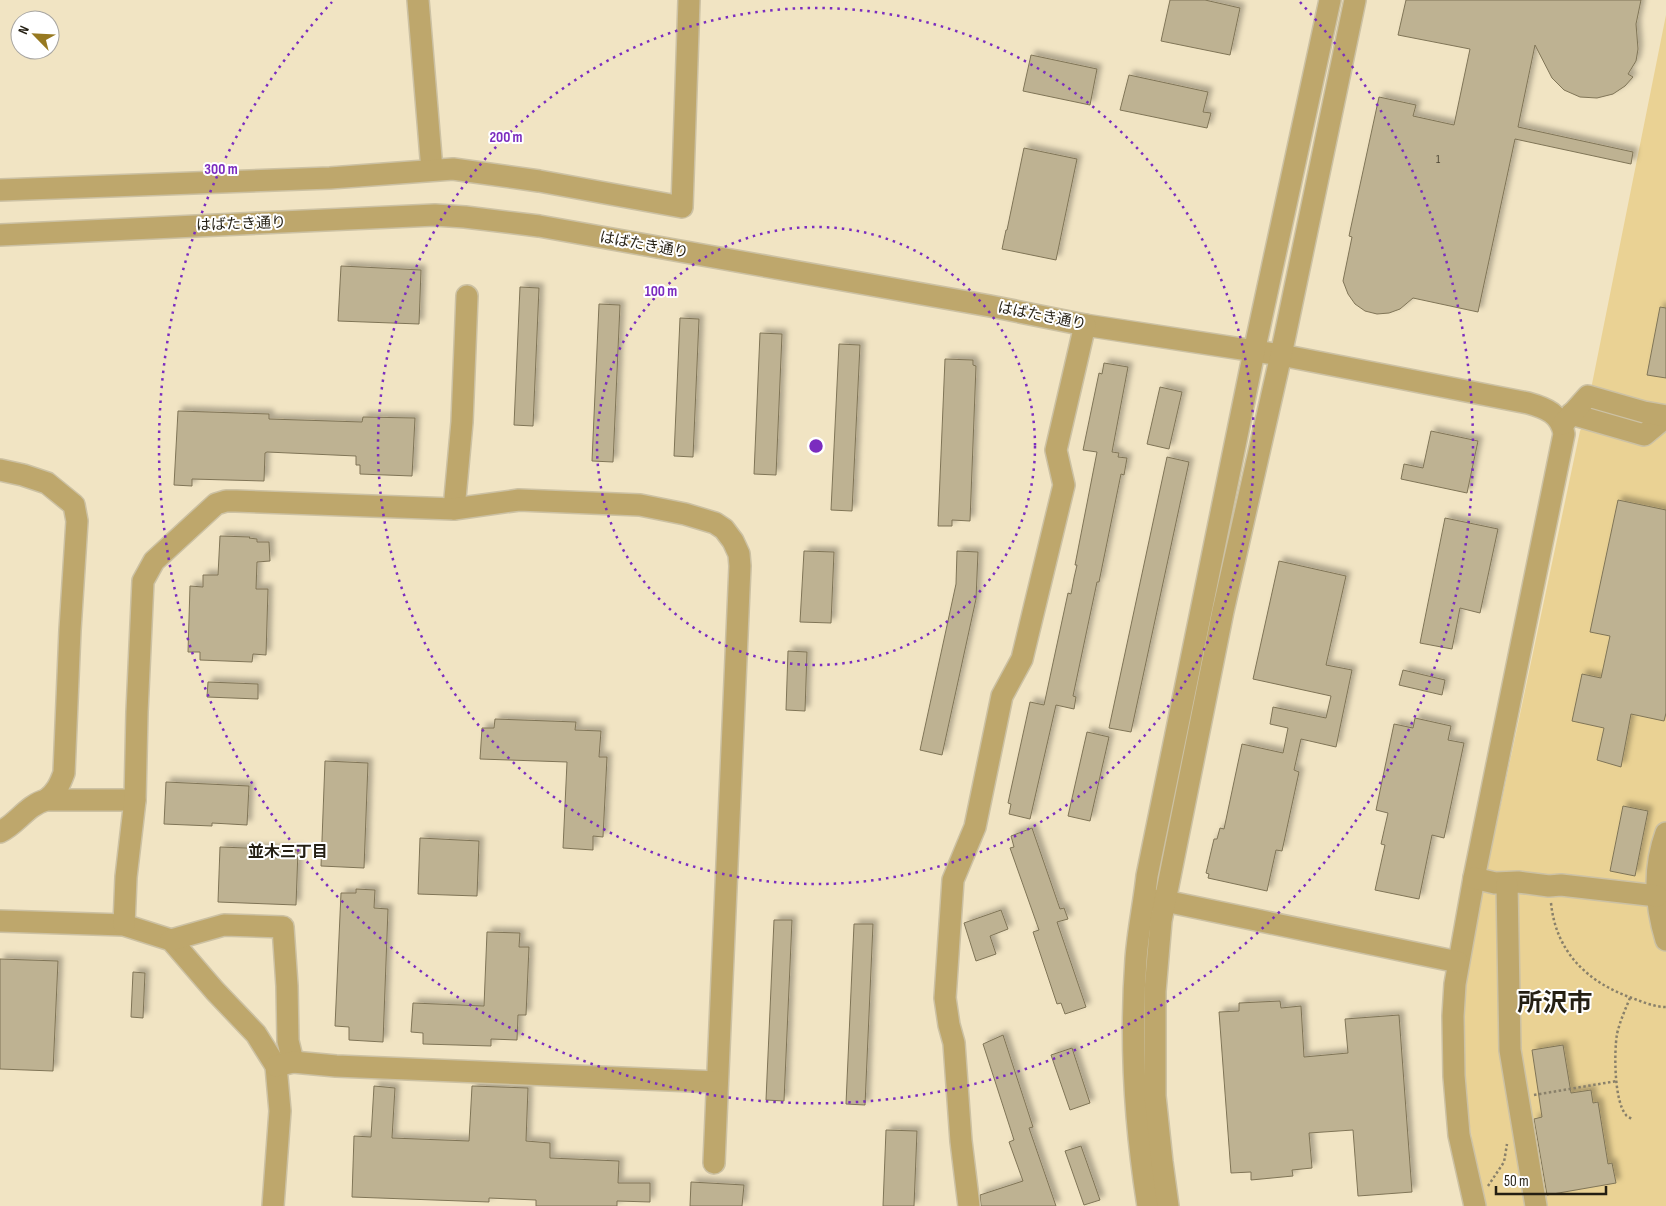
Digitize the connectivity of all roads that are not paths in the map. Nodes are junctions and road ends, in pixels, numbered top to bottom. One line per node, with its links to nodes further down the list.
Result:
1 (418, 0): 5 (street)
2 (689, 0): 5 (street)
3 (1330, 0): 10 (street)
4 (1355, 0): 11 (street)
5 (432, 170): 6 (street)
6 (0, 190)
7 (0, 235): 9 (street, はばたき通り)
8 (467, 296): 15 (street)
9 (1085, 325): 10 (street, はばたき通り); 34 (street)
10 (1254, 352): 11 (street, はばたき通り); 23 (street)
11 (1280, 356): 13 (street, はばたき通り); 23 (street)
12 (1666, 417): 13 (street)
13 (1567, 419): 20 (street)
14 (0, 470): 16 (street)
15 (454, 509): 17 (street); 30 (street)
16 (46, 800): 17 (street); 18 (street)
17 (135, 800): 25 (street)
18 (0, 832)
19 (1666, 833): 22 (street)
20 (1474, 878): 21 (street); 28 (street)
21 (1507, 884): 22 (street); 37 (street)
22 (1657, 896): 27 (street)
23 (1155, 900): 28 (street); 35 (street); 36 (street)
24 (0, 921): 25 (street)
25 (124, 925): 26 (street)
26 (171, 940): 29 (street); 29 (street)
27 (1666, 940)
28 (1458, 962): 32 (street)
29 (285, 1064): 30 (street); 33 (street)
30 (717, 1082): 31 (street)
31 (714, 1163)
32 (1481, 1197)
33 (273, 1206)
34 (968, 1206)
35 (1148, 1206)
36 (1168, 1206)
37 (1536, 1206)

